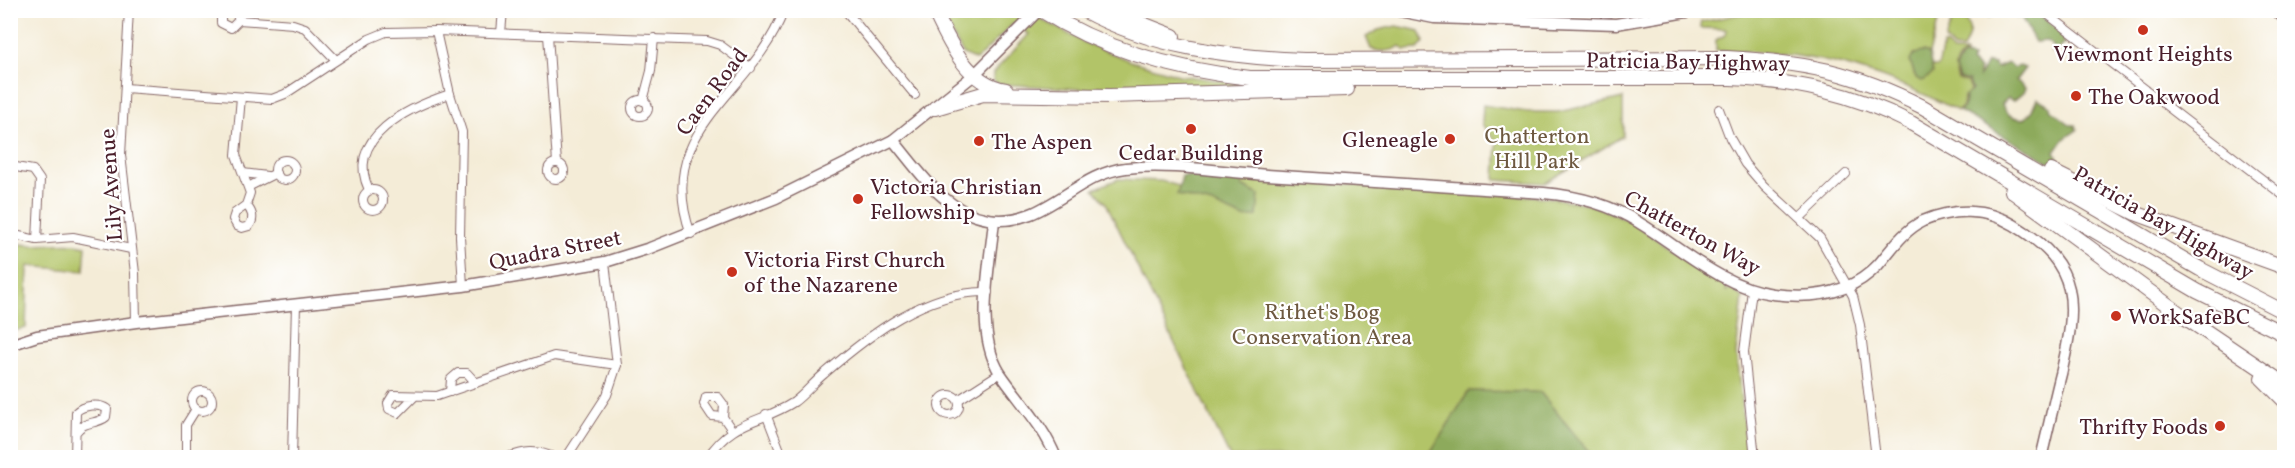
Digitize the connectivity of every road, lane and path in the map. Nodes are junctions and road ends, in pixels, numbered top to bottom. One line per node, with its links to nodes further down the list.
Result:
1 (129, 10): 27 (street, Lily Avenue)
2 (225, 10): 16 (street)
3 (235, 10): 16 (street)
4 (503, 10): 18 (street)
5 (784, 10): 24 (street, Caen Road)
6 (845, 10): 30 (street)
7 (934, 10): 25 (highway)
8 (1040, 10): 25 (street, Quadra Street); 26 (highway, Patricia Bay Highway)
9 (1083, 10): 22 (highway, Patricia Bay Highway)
10 (1107, 10): 22 (highway)
11 (1394, 10): 12 (street)
12 (1698, 10)
13 (2042, 10): 45 (street)
14 (2275, 10): 15 (street)
15 (2284, 18)
16 (239, 20): 21 (street)
17 (436, 31): 18 (street); 21 (street); 28 (street)
18 (501, 33): 19 (street)
19 (548, 35): 20 (street); 37 (street)
20 (654, 38): 24 (street); 32 (street)
21 (336, 60): 31 (street)
22 (1304, 60): 23 (highway, Patricia Bay Highway)
23 (1814, 66): 54 (highway); 60 (highway, Patricia Bay Highway)
24 (751, 68): 50 (street, Caen Road)
25 (974, 75): 29 (highway); 33 (street, Quadra Street)
26 (1573, 79): 29 (highway); 35 (highway, Patricia Bay Highway)
27 (125, 88): 31 (street); 52 (street, Lily Avenue)
28 (450, 94): 44 (street); 55 (street)
29 (1040, 94): 33 (highway)
30 (915, 95)
31 (241, 97): 39 (street)
32 (643, 101)
33 (935, 108): 36 (street, Quadra Street)
34 (1719, 109): 47 (street)
35 (1911, 123): 61 (highway); 63 (highway, Patricia Bay Highway)
36 (893, 140): 48 (street, Chatterton Way); 50 (street, Quadra Street)
37 (557, 163)
38 (10, 166): 51 (street)
39 (243, 173): 42 (street); 43 (street)
40 (276, 173): 42 (street)
41 (1846, 174): 47 (street)
42 (267, 176): 43 (street)
43 (249, 186): 46 (street)
44 (369, 190)
45 (2284, 196)
46 (246, 205)
47 (1800, 218): 56 (street)
48 (994, 220): 57 (street, Chatterton Way); 58 (street)
49 (10, 234): 51 (street)
50 (691, 234): 53 (street, Quadra Street)
51 (37, 240): 52 (street)
52 (132, 249): 62 (street, Lily Avenue)
53 (606, 262): 55 (street, Quadra Street); 65 (street)
54 (2284, 267)
55 (463, 286): 59 (street, Quadra Street)
56 (1848, 286): 57 (street, Chatterton Way); 88 (street); 89 (street, Chatterton Way)
57 (1752, 290): 87 (street)
58 (988, 292): 66 (street); 74 (street)
59 (296, 304): 62 (street, Quadra Street); 80 (street)
60 (2284, 312)
61 (2180, 314): 68 (highway); 72 (highway)
62 (136, 322): 64 (street, Quadra Street)
63 (2284, 334)
64 (10, 345)
65 (617, 365): 67 (street); 83 (street)
66 (1000, 373): 71 (street); 86 (street)
67 (476, 382): 69 (street); 69 (street)
68 (2284, 384)
69 (450, 392): 70 (street)
70 (414, 397)
71 (958, 400)
72 (2284, 400)
73 (196, 409): 79 (street)
74 (766, 414): 76 (street); 85 (street)
75 (723, 417): 76 (street)
76 (732, 430): 84 (street)
77 (76, 432): 77 (street); 78 (street)
78 (75, 458)
79 (186, 458)
80 (292, 458)
81 (506, 458): 82 (street)
82 (555, 458)
83 (566, 458)
84 (707, 458)
85 (783, 458)
86 (1056, 458)
87 (1755, 458)
88 (1876, 458)
89 (2041, 458)

